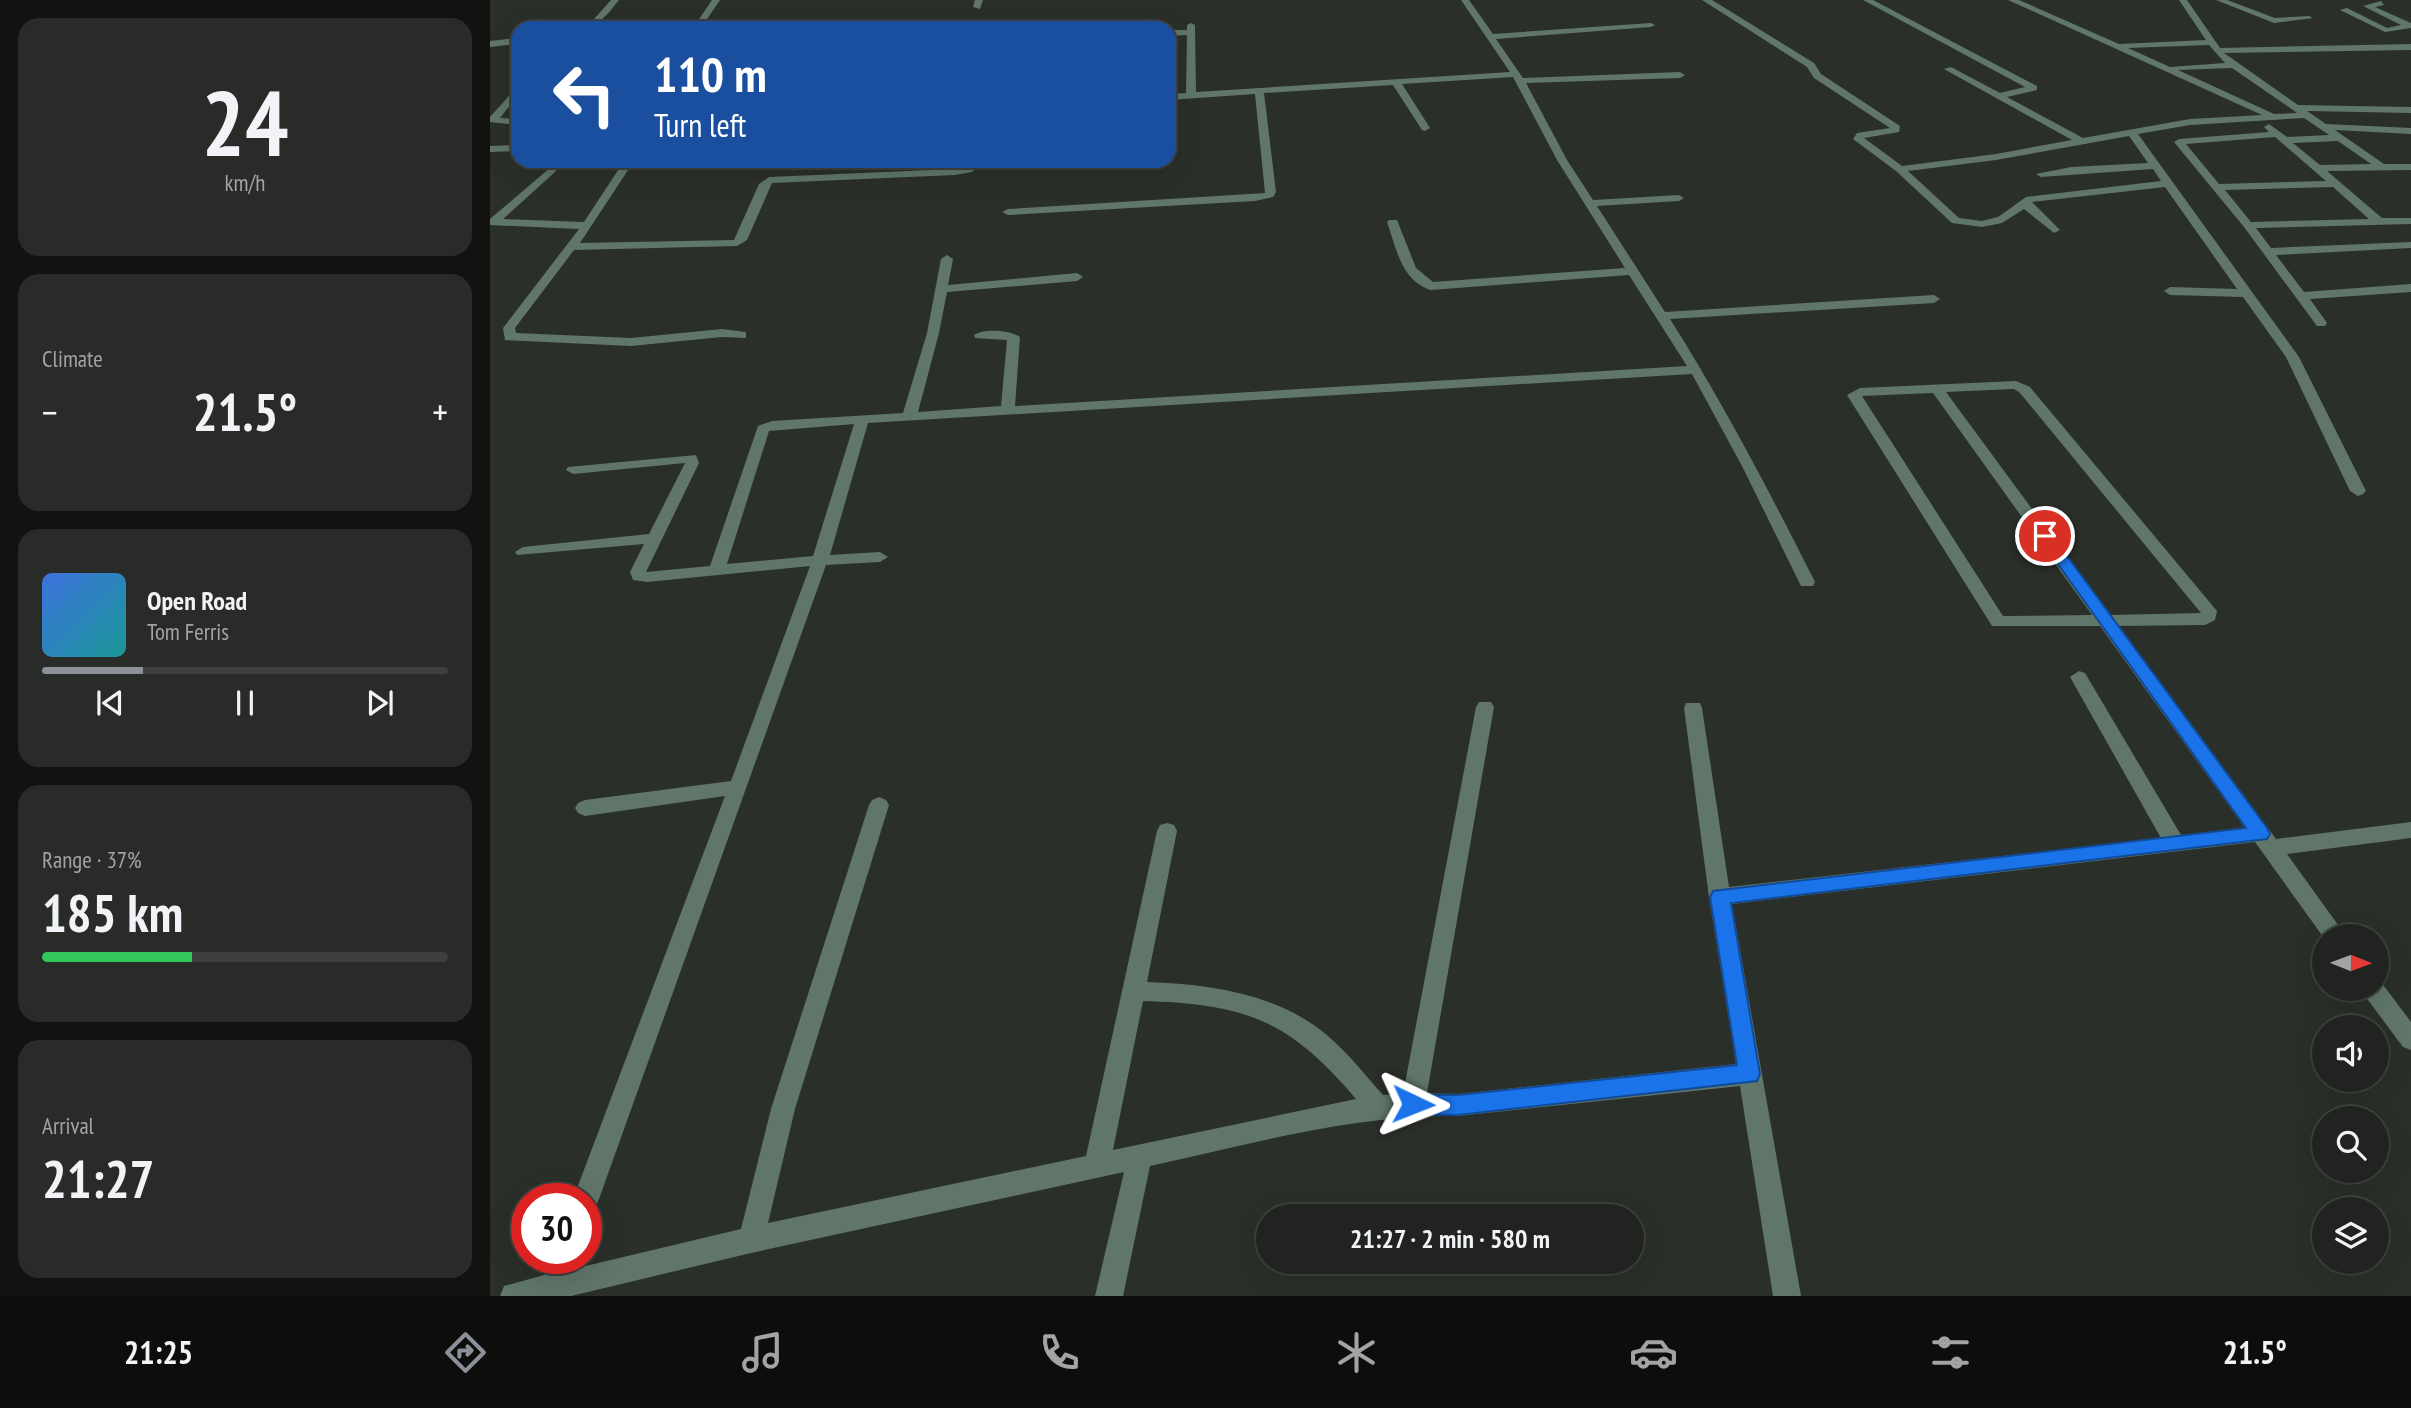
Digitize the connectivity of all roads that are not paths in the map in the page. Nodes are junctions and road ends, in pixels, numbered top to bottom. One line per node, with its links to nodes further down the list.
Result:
1 (615, 0): 14 (street)
2 (716, 0): 15 (street)
3 (1465, 0): 19 (street)
4 (1706, 0): 60 (street)
5 (1867, 0): 34 (street)
6 (2012, 0): 23 (street)
7 (2183, 0): 24 (street)
8 (2220, 0): 12 (street)
9 (2376, 0): 11 (street)
10 (2344, 10): 13 (street)
11 (2392, 18): 13 (street); 17 (street)
12 (2309, 19)
13 (2365, 20): 17 (street)
14 (597, 21)
15 (702, 21)
16 (1651, 25): 19 (street)
17 (2388, 30): 20 (street)
18 (1176, 32): 33 (street)
19 (1490, 37): 30 (street)
20 (2411, 40)
21 (511, 42): 22 (street)
22 (490, 44)
23 (2119, 46): 24 (street); 28 (street)
24 (2215, 47): 25 (street); 26 (street)
25 (2411, 47)
26 (2234, 65): 28 (street); 37 (street)
27 (1948, 69): 34 (street)
28 (2170, 69): 40 (street)
29 (1680, 75): 30 (street)
30 (1517, 78): 31 (street); 69 (street)
31 (1397, 84): 32 (street); 45 (street)
32 (1260, 94): 33 (street); 71 (street)
33 (1191, 96): 35 (street)
34 (1999, 96): 50 (street)
35 (1176, 97)
36 (511, 98): 42 (street)
37 (2296, 108): 38 (street); 39 (street)
38 (2409, 113)
39 (2306, 115): 40 (street); 44 (street)
40 (2273, 117): 41 (street)
41 (2259, 118): 43 (street); 48 (street)
42 (511, 121)
43 (2163, 126): 47 (street); 51 (street)
44 (2325, 127): 46 (street); 49 (street)
45 (1425, 128)
46 (2411, 131)
47 (2132, 133): 50 (street); 54 (street)
48 (2280, 137): 49 (street); 51 (street); 58 (street)
49 (2342, 138): 59 (street)
50 (2082, 142): 60 (street)
51 (2179, 142): 67 (street)
52 (511, 148): 53 (street)
53 (490, 149)
54 (2154, 166): 62 (street); 64 (street)
55 (2411, 167): 59 (street)
56 (624, 168): 77 (street)
57 (970, 168): 80 (street)
58 (2317, 168): 59 (street); 65 (street)
59 (2383, 168)
60 (1899, 169): 70 (street)
61 (551, 170): 73 (street)
62 (2064, 170): 63 (street); 66 (street)
63 (2041, 174)
64 (2168, 183): 66 (street); 88 (street)
65 (2335, 184): 67 (street); 75 (street)
66 (2135, 187): 70 (street)
67 (2216, 187): 76 (street)
68 (1679, 198): 69 (street)
69 (1589, 203): 83 (street)
70 (2025, 203): 78 (street)
71 (1008, 212)
72 (2411, 221): 75 (street)
73 (491, 222): 77 (street)
74 (1393, 222): 83 (street)
75 (2379, 222): 76 (street)
76 (2248, 225): 81 (street)
77 (587, 226): 80 (street)
78 (2054, 230)
79 (2411, 245): 81 (street)
80 (571, 247): 93 (street)
81 (2268, 252): 89 (street)
82 (947, 259): 86 (street)
83 (1632, 271): 91 (street)
84 (1077, 278): 86 (street)
85 (2411, 288): 89 (street)
86 (940, 289): 98 (street)
87 (2169, 290): 88 (street)
88 (2244, 293): 101 (street)
89 (2301, 296): 92 (street)
90 (1934, 299): 91 (street)
91 (1663, 316): 95 (street)
92 (2321, 323)
93 (741, 335)
94 (980, 335): 97 (street)
95 (1696, 370): 97 (street); 107 (street)
96 (1936, 388): 108 (street); 108 (street); 108 (street)
97 (1007, 412): 98 (street)
98 (909, 417): 99 (street)
99 (862, 420): 105 (street); 106 (street)
100 (573, 470): 102 (street)
101 (2358, 491)
102 (655, 538): 103 (street); 106 (street)
103 (523, 552)
104 (880, 557): 105 (street)
105 (820, 560): 106 (street); 112 (street)
106 (717, 570)
107 (1807, 582)
108 (2108, 620): 117 (street)
109 (2079, 677): 118 (street)
110 (1485, 707): 125 (street)
111 (1693, 708): 119 (street)
112 (739, 787): 114 (street); 129 (street)
113 (879, 805): 130 (street)
114 (585, 808)
115 (2411, 830): 117 (street)
116 (1167, 831): 121 (street)
117 (2266, 841): 118 (street); 120 (street)
118 (2175, 843): 119 (street)
119 (1720, 897): 124 (street)
120 (2326, 924)
121 (1133, 991): 126 (street); 128 (street)
122 (2382, 1001): 123 (street)
123 (2411, 1040)
124 (1749, 1074): 125 (street); 135 (street)
125 (1413, 1104): 126 (street)
126 (1377, 1106): 127 (street)
127 (1140, 1156): 128 (street); 134 (street)
128 (1097, 1165): 130 (street)
129 (592, 1183)
130 (751, 1240): 132 (street)
131 (558, 1274): 132 (street)
132 (553, 1287): 133 (street)
133 (514, 1296)
134 (1109, 1296)
135 (1787, 1296)

